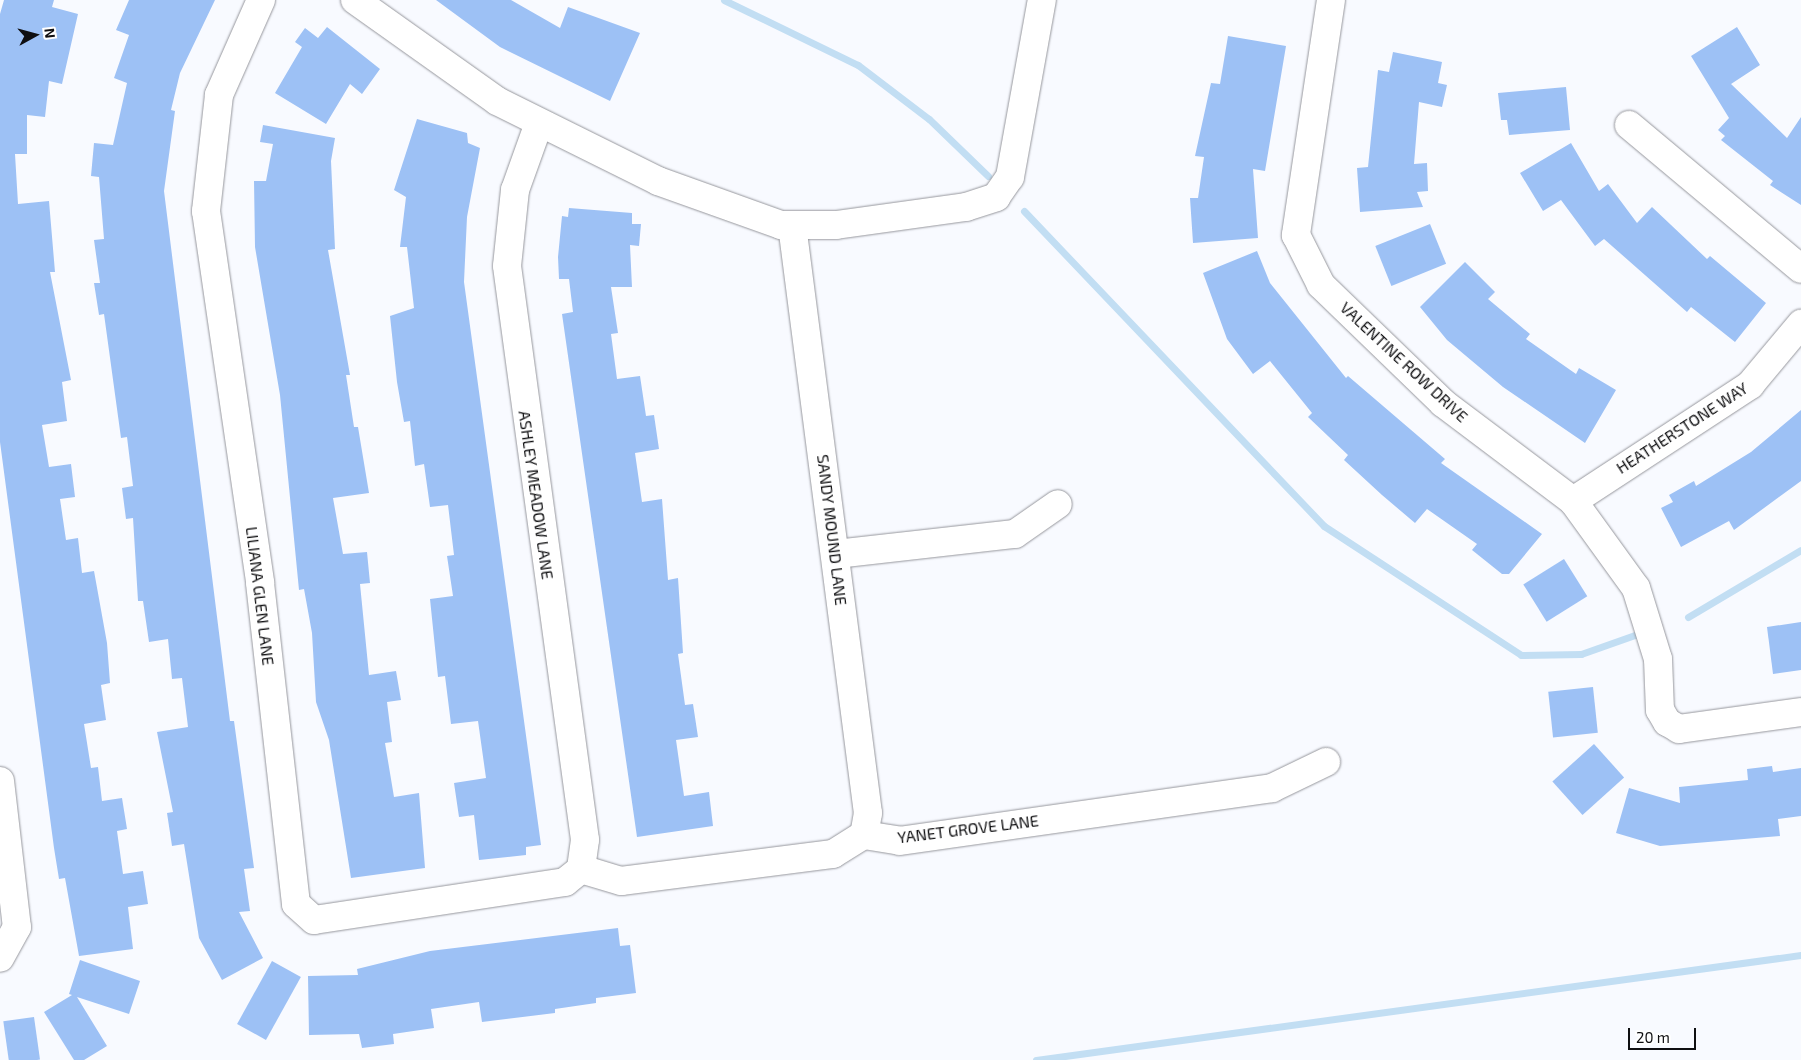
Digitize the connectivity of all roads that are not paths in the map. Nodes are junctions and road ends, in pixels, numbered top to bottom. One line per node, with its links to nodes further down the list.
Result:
1 (260, 0): 17 (street, LILIANA GLEN LANE)
2 (355, 0): 5 (street)
3 (1042, 0): 7 (street)
4 (1331, 0): 10 (street, VALENTINE ROW DRIVE)
5 (539, 123): 7 (street); 17 (street, ASHLEY MEADOW LANE)
6 (1629, 126): 8 (street)
7 (792, 225): 12 (street, SANDY MOUND LANE)
8 (1801, 269)
9 (1801, 324): 10 (street, HEATHERSTONE WAY)
10 (1573, 501): 13 (street, VALENTINE ROW DRIVE)
11 (1058, 504): 12 (street)
12 (836, 554): 16 (street, SANDY MOUND LANE)
13 (1801, 712)
14 (1326, 762): 16 (street, YANET GROVE LANE)
15 (0, 781): 18 (street)
16 (864, 836): 17 (street)
17 (581, 869)
18 (4, 953)

